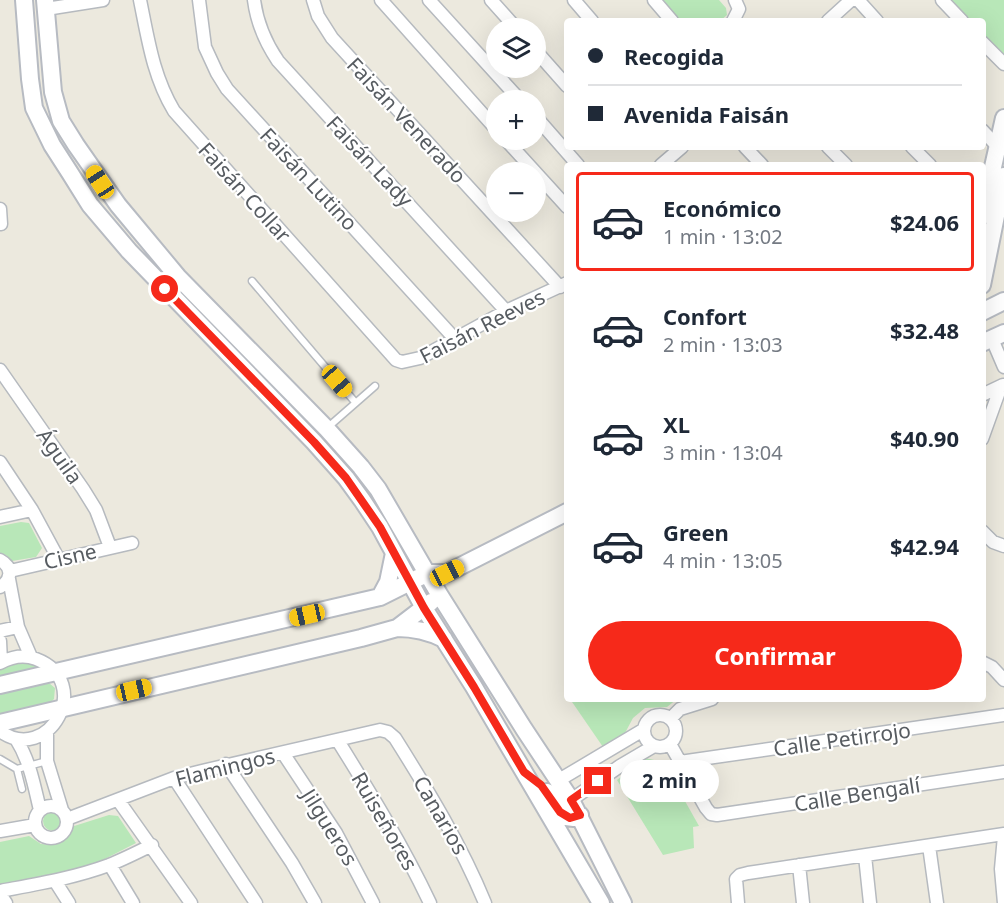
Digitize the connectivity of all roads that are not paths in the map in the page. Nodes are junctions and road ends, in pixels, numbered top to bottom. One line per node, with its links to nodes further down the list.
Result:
1 (24, 0): 59 (street)
2 (103, 0): 16 (street)
3 (140, 0): 62 (street, Faisán Collar)
4 (199, 0): 60 (street, Faisán Lutino)
5 (254, 0): 58 (street, Faisán Lady)
6 (313, 0): 54 (street, Faisán Venerado)
7 (381, 0): 30 (street)
8 (429, 0): 29 (street)
9 (491, 0): 18 (street)
10 (574, 0): 19 (street)
11 (654, 0): 20 (street)
12 (735, 0): 21 (street)
13 (851, 0): 22 (street)
14 (858, 0): 23 (street)
15 (942, 0): 24 (street)
16 (72, 2): 17 (street)
17 (45, 4): 57 (street)
18 (507, 18)
19 (589, 18)
20 (669, 18)
21 (734, 18)
22 (831, 18)
23 (874, 18)
24 (959, 18)
25 (986, 46): 27 (street)
26 (546, 62): 28 (street)
27 (1004, 64)
28 (564, 83)
29 (511, 90)
30 (486, 118)
31 (1004, 118): 34 (street)
32 (546, 128): 35 (street)
33 (986, 134): 34 (street)
34 (998, 147): 48 (street)
35 (564, 149)
36 (515, 150): 49 (street)
37 (565, 150): 42 (street)
38 (679, 150): 43 (street)
39 (748, 150): 44 (street)
40 (831, 150): 45 (street)
41 (915, 150): 46 (street)
42 (575, 162)
43 (669, 162)
44 (759, 162)
45 (843, 162)
46 (927, 162)
47 (1004, 176): 52 (street)
48 (986, 199)
49 (564, 204)
50 (0, 209): 51 (street)
51 (1, 225)
52 (986, 265)
53 (252, 281): 68 (lane)
54 (563, 285): 58 (street, Faisán Reeves)
55 (1004, 301): 56 (street)
56 (986, 310)
57 (211, 311): 59 (street); 70 (street)
58 (506, 311): 60 (street, Faisán Reeves)
59 (189, 313): 79 (street)
60 (455, 339): 62 (street, Faisán Reeves)
61 (993, 339): 63 (street)
62 (396, 360)
63 (1004, 367)
64 (0, 370): 78 (street, Águila)
65 (1002, 385): 67 (street); 69 (street)
66 (375, 386): 68 (lane)
67 (986, 393)
68 (355, 402): 70 (lane)
69 (986, 428)
70 (327, 429): 82 (street)
71 (0, 462): 72 (street)
72 (32, 510): 74 (street); 80 (street)
73 (564, 514): 83 (street)
74 (0, 518)
75 (986, 535): 77 (street)
76 (132, 543): 78 (street, Cisne)
77 (1004, 546)
78 (110, 547): 80 (street, Cisne)
79 (394, 554): 85 (street); 87 (street)
80 (58, 558): 84 (street, Cisne)
81 (0, 560): 84 (street)
82 (428, 573): 83 (street); 85 (street); 86 (street)
83 (447, 573): 86 (street)
84 (6, 579): 89 (street)
85 (410, 582): 87 (street); 88 (street)
86 (439, 594): 88 (street); 123 (street)
87 (380, 597): 97 (street)
88 (424, 608): 90 (street); 92 (street)
89 (18, 627): 91 (street); 94 (street)
90 (397, 628): 92 (street); 101 (street)
91 (0, 631)
92 (444, 639): 120 (street)
93 (0, 641): 95 (street)
94 (31, 657): 95 (street); 97 (street)
95 (1, 663)
96 (986, 664): 98 (street)
97 (55, 672): 99 (street); 101 (street)
98 (1004, 680)
99 (0, 685)
100 (702, 702): 103 (street)
101 (63, 708): 104 (street); 107 (street)
102 (1004, 715): 116 (street, Calle Petirrojo)
103 (671, 718): 105 (street); 111 (street)
104 (0, 723)
105 (643, 730): 112 (street); 118 (street)
106 (0, 731): 109 (street)
107 (47, 731): 109 (street); 115 (street)
108 (388, 732): 110 (street, Flamingos); 149 (street, Canarios)
109 (16, 739): 119 (street)
110 (338, 741): 113 (street, Flamingos); 148 (street, Ruiseñores)
111 (670, 744): 112 (street); 116 (street)
112 (654, 746): 124 (street)
113 (283, 753): 117 (street, Flamingos); 147 (street, Jilgueros)
114 (0, 759): 119 (lane)
115 (47, 761): 119 (lane); 129 (street)
116 (680, 762): 121 (street, Calle Bengalí)
117 (226, 764): 122 (street, Flamingos); 146 (street)
118 (587, 764): 123 (street); 124 (street)
119 (23, 767): 125 (lane); 128 (street)
120 (524, 772): 130 (street); 150 (street)
121 (1004, 772)
122 (174, 778): 126 (street, Flamingos); 145 (street)
123 (559, 780): 127 (street)
124 (598, 781): 127 (street)
125 (22, 789)
126 (118, 800): 129 (street, Flamingos); 134 (street)
127 (571, 800): 130 (street)
128 (40, 810): 129 (street); 131 (street)
129 (64, 814): 131 (street)
130 (580, 815): 151 (street)
131 (35, 825): 132 (street)
132 (0, 831)
133 (1004, 835): 135 (street); 156 (street)
134 (152, 845): 137 (street); 144 (street)
135 (929, 846): 136 (street); 155 (street)
136 (865, 856): 138 (street); 154 (street)
137 (110, 865): 139 (street); 143 (street)
138 (798, 865): 152 (street); 153 (street)
139 (55, 881): 140 (street); 142 (street)
140 (0, 892): 141 (street)
141 (6, 903)
142 (69, 903)
143 (133, 903)
144 (191, 903)
145 (255, 903)
146 (315, 903)
147 (373, 903)
148 (430, 903)
149 (485, 903)
150 (601, 903)
151 (624, 903)
152 (738, 903)
153 (803, 903)
154 (870, 903)
155 (937, 903)
156 (1004, 903)

